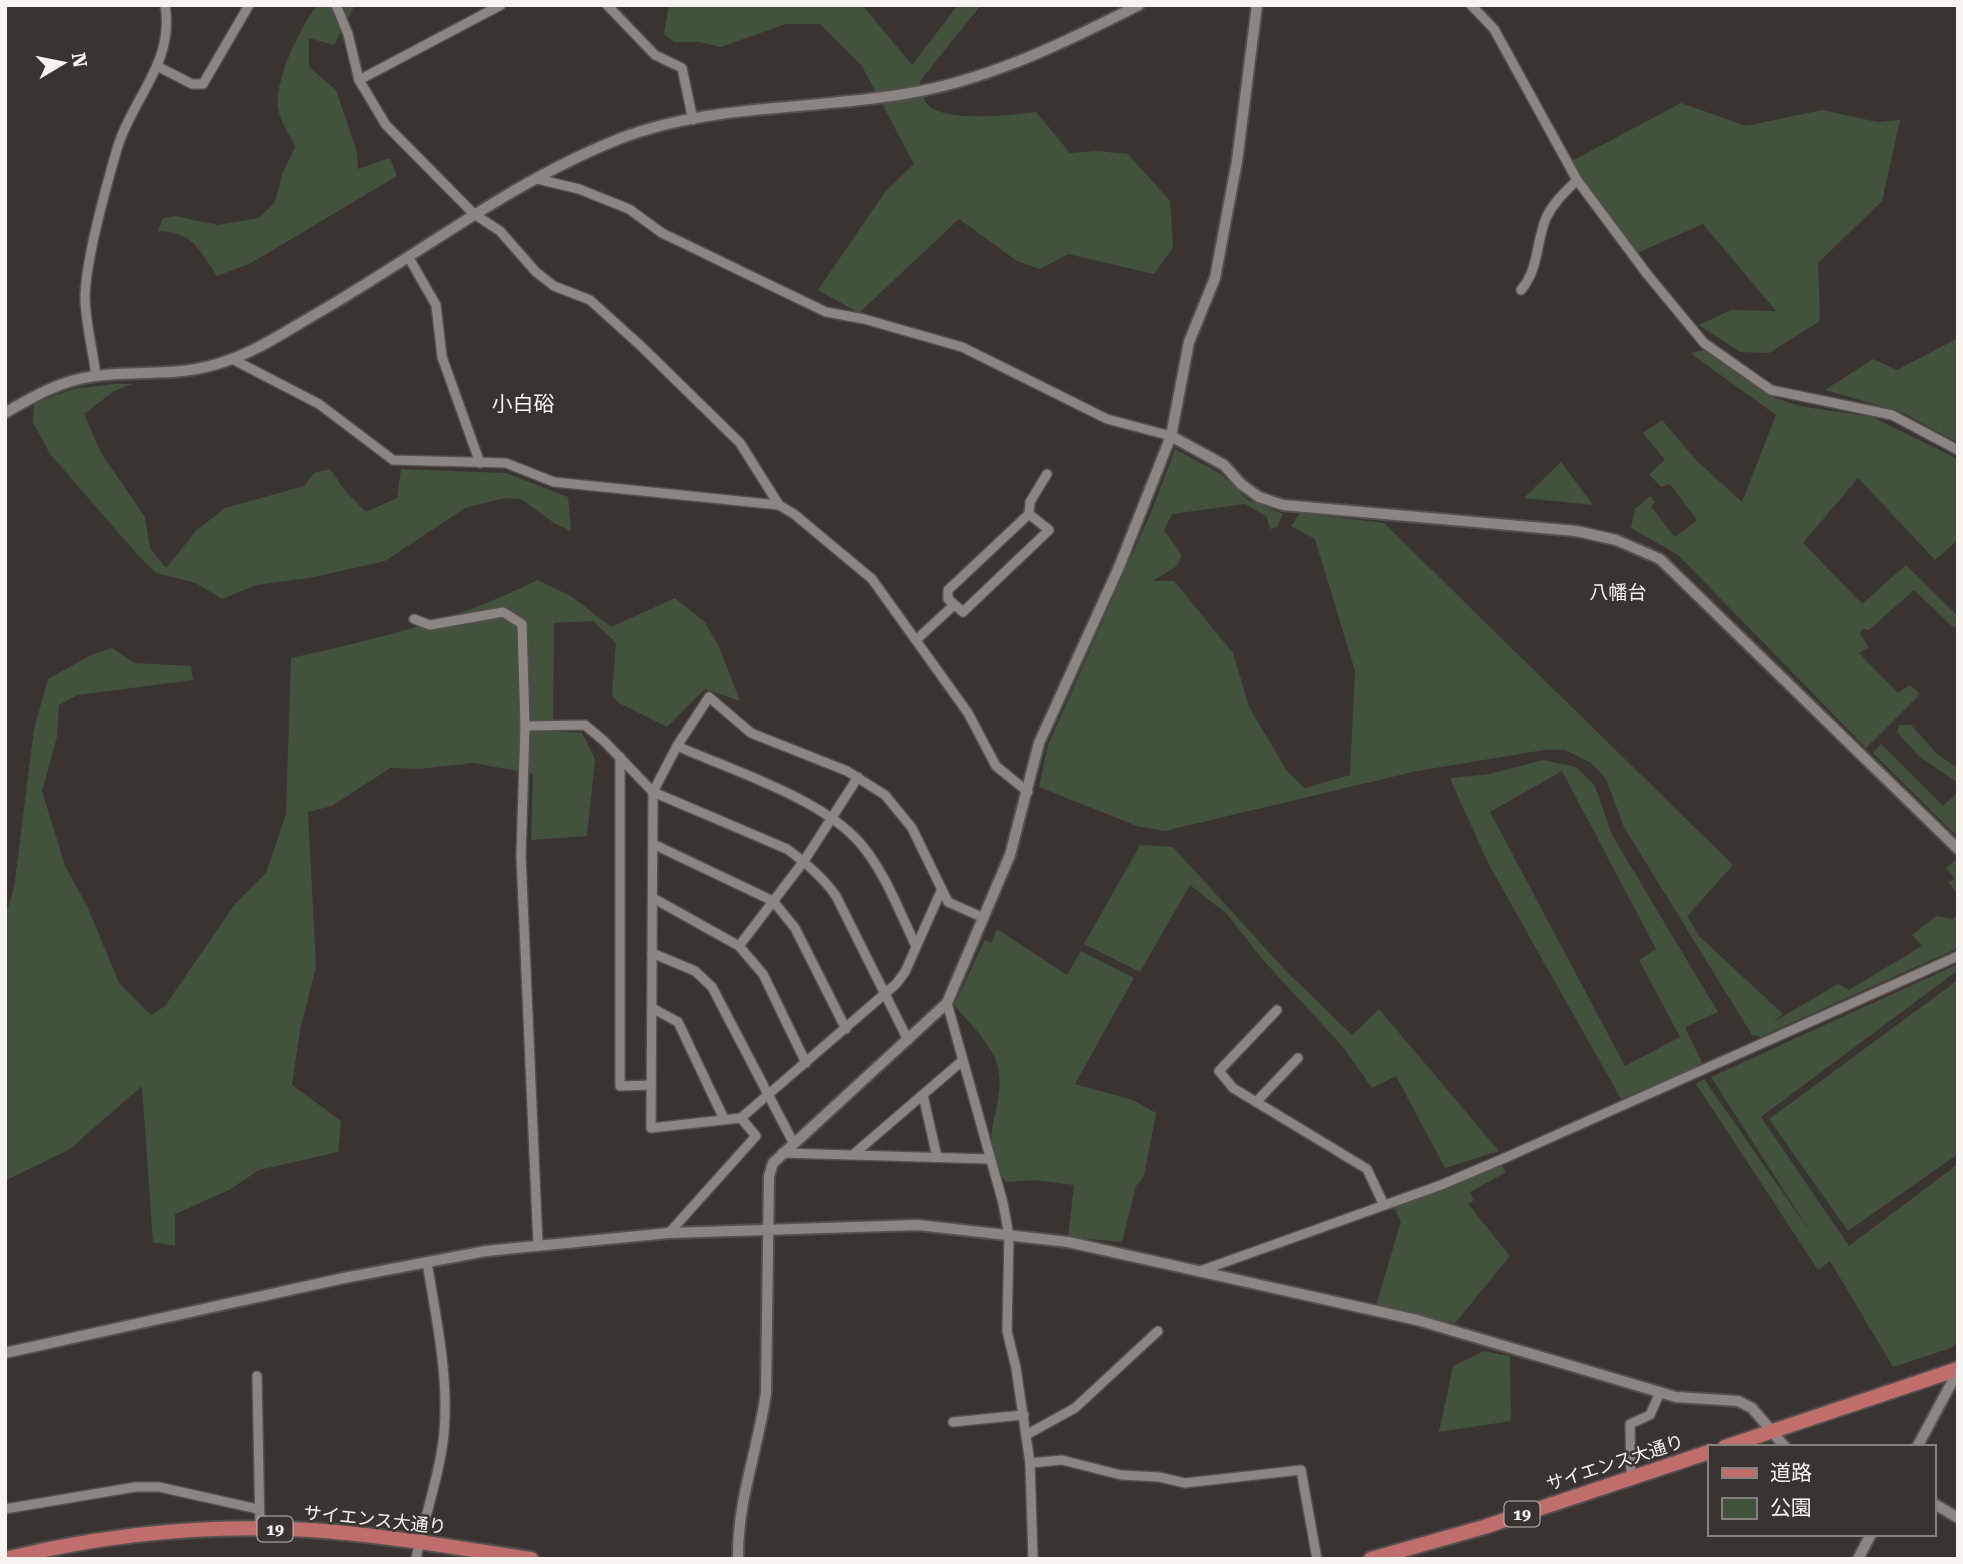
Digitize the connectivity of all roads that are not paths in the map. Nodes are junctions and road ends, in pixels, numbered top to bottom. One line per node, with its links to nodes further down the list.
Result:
1 (165, 5): 9 (street)
2 (249, 5): 9 (street)
3 (336, 5): 10 (street)
4 (501, 5): 10 (street)
5 (607, 5): 11 (street)
6 (1139, 5): 11 (street)
7 (1256, 5): 20 (street)
8 (1471, 5): 13 (street)
9 (157, 66): 18 (street)
10 (359, 80): 14 (street)
11 (693, 120): 12 (street)
12 (537, 179): 14 (street); 20 (street)
13 (1577, 180): 16 (street); 21 (street)
14 (474, 214): 15 (street); 24 (street)
15 (409, 258): 17 (street); 22 (street)
16 (1521, 290)
17 (232, 359): 18 (street); 22 (street)
18 (96, 376): 19 (street)
19 (5, 413)
20 (1171, 436): 34 (street); 37 (street)
21 (1958, 450)
22 (480, 463): 24 (street)
23 (1047, 474): 25 (street)
24 (779, 506): 28 (street)
25 (1029, 514): 26 (street); 26 (street)
26 (954, 605): 28 (street)
27 (414, 619): 29 (street)
28 (916, 640): 34 (street)
29 (525, 726): 31 (street); 71 (street)
30 (677, 746): 32 (street); 33 (street); 35 (street)
31 (620, 757): 33 (street); 56 (street)
32 (858, 777): 35 (street); 39 (street)
33 (653, 792): 36 (street); 38 (street)
34 (1028, 792): 42 (street)
35 (832, 817): 38 (street); 44 (street)
36 (653, 844): 40 (street); 41 (street)
37 (1958, 849)
38 (804, 861): 41 (street); 47 (street)
39 (942, 891): 42 (street); 44 (street)
40 (653, 898): 43 (street); 45 (street)
41 (772, 901): 43 (street); 51 (street)
42 (984, 918): 48 (street)
43 (739, 946): 55 (street)
44 (916, 946): 47 (street)
45 (652, 953): 49 (street); 58 (street)
46 (1958, 956): 67 (street)
47 (885, 995): 51 (street); 52 (street)
48 (947, 1003): 52 (street); 54 (street)
49 (653, 1008): 56 (street); 61 (street)
50 (1277, 1010): 59 (street)
51 (846, 1029): 55 (street)
52 (908, 1040): 62 (street)
53 (1298, 1058): 59 (street)
54 (962, 1061): 57 (street); 66 (street)
55 (806, 1063): 58 (street)
56 (651, 1085): 61 (street)
57 (923, 1095): 64 (street); 65 (street)
58 (768, 1097): 60 (street); 62 (street)
59 (1256, 1102): 67 (street)
60 (741, 1118): 61 (street); 69 (street)
61 (724, 1119)
62 (793, 1142): 63 (street)
63 (782, 1153): 64 (street); 68 (street)
64 (855, 1153): 65 (street)
65 (937, 1157): 66 (street)
66 (989, 1159): 70 (street)
67 (1384, 1205): 73 (street)
68 (768, 1228): 69 (street); 70 (street); 99 (street)
69 (669, 1233): 71 (street)
70 (1009, 1236): 73 (street); 79 (street)
71 (538, 1245): 72 (street)
72 (427, 1262): 75 (street); 95 (street)
73 (1200, 1271): 78 (street)
74 (1158, 1331): 82 (street)
75 (5, 1353)
76 (1958, 1370): 81 (main road); 85 (street)
77 (257, 1376): 91 (street)
78 (1660, 1392): 81 (street); 88 (street)
79 (1024, 1415): 80 (street); 82 (street)
80 (953, 1422)
81 (1770, 1432): 83 (main road); 84 (street)
82 (1026, 1435): 87 (street)
83 (1731, 1445)
84 (1783, 1445)
85 (1918, 1445)
86 (1708, 1452): 88 (main road, サイエンス大通り / 19)
87 (1030, 1463): 100 (street); 101 (street)
88 (1631, 1478): 102 (main road, サイエンス大通り / 19)
89 (1935, 1504): 92 (street)
90 (5, 1509): 91 (street)
91 (258, 1510): 93 (street)
92 (1958, 1518)
93 (260, 1529): 95 (main road, サイエンス大通り / 19); 96 (main road, サイエンス大通り / 19)
94 (1870, 1536): 103 (street)
95 (419, 1543): 97 (street); 98 (main road, サイエンス大通り / 19)
96 (5, 1559)
97 (416, 1559)
98 (531, 1559)
99 (738, 1559)
100 (1033, 1559)
101 (1317, 1559)
102 (1371, 1559)
103 (1858, 1559)

